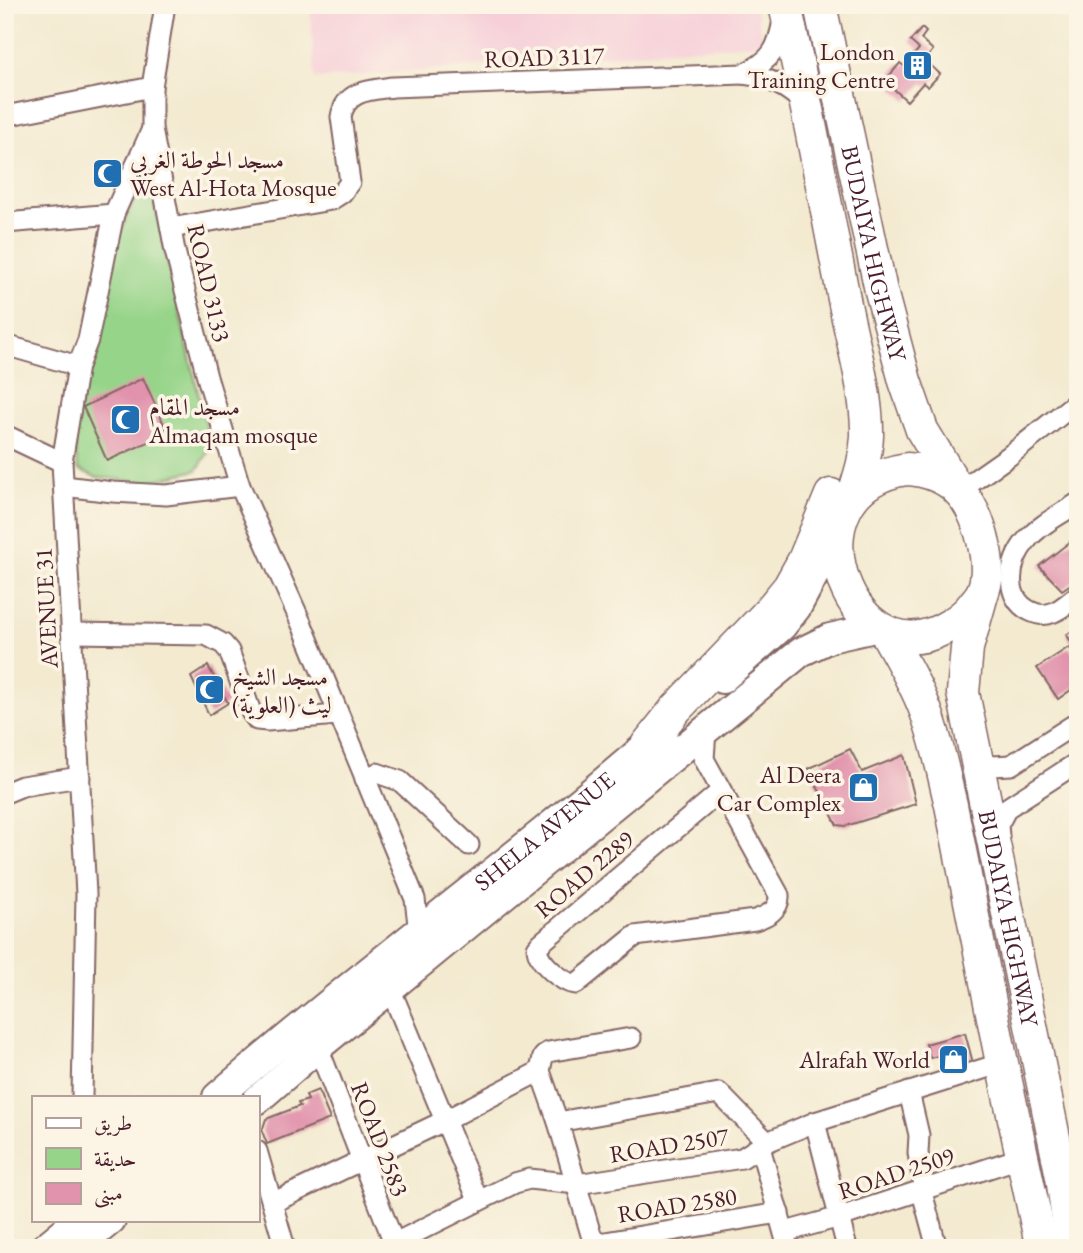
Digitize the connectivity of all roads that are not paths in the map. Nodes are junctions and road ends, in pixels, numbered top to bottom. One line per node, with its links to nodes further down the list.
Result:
1 (165, 5): 5 (street)
2 (784, 5): 4 (street); 6 (main road, BUDAIYA HIGHWAY)
3 (820, 5): 20 (main road, BUDAIYA HIGHWAY)
4 (743, 74): 6 (street); 11 (street, ROAD 3117)
5 (152, 87): 7 (street); 8 (street, ROAD 3133)
6 (807, 107): 13 (main road, BUDAIYA HIGHWAY)
7 (5, 116)
8 (152, 129): 9 (street, AVENUE 31); 11 (street, ROAD 3133)
9 (114, 214): 10 (street); 14 (street, AVENUE 31)
10 (5, 223)
11 (171, 228): 19 (street, ROAD 3133)
12 (5, 345): 14 (street)
13 (855, 357): 21 (main road, BUDAIYA HIGHWAY); 30 (main road)
14 (78, 366): 17 (street, AVENUE 31)
15 (1078, 401): 20 (street)
16 (5, 435): 17 (street)
17 (62, 462): 18 (street, AVENUE 31)
18 (64, 486): 19 (street); 27 (street, AVENUE 31)
19 (240, 486): 28 (street, ROAD 3133)
20 (959, 491): 21 (main road); 24 (main road)
21 (855, 494): 23 (main road)
22 (1078, 503): 25 (street)
23 (837, 531): 26 (main road); 30 (main road, SHELA AVENUE)
24 (983, 591): 26 (main road); 32 (main road, BUDAIYA HIGHWAY)
25 (1078, 596)
26 (882, 629): 31 (main road, SHELA AVENUE); 46 (main road, BUDAIYA HIGHWAY)
27 (72, 634): 28 (street); 34 (street, AVENUE 31)
28 (337, 715): 35 (street, ROAD 3133)
29 (1078, 722): 32 (street)
30 (648, 744): 41 (main road, SHELA AVENUE)
31 (691, 756): 36 (street, ROAD 2289); 43 (main road, SHELA AVENUE)
32 (974, 756): 40 (main road, BUDAIYA HIGHWAY)
33 (1078, 762): 40 (street)
34 (80, 777): 37 (street); 49 (street, AVENUE 31)
35 (365, 779): 38 (street); 39 (street, ROAD 3133)
36 (721, 790): 36 (street, ROAD 2289)
37 (5, 793)
38 (469, 845)
39 (411, 888): 41 (street); 42 (street, ROAD 3133)
40 (1004, 889): 74 (main road, BUDAIYA HIGHWAY)
41 (458, 900): 42 (main road, SHELA AVENUE)
42 (416, 935): 50 (main road, SHELA AVENUE)
43 (390, 988): 45 (main road, SHELA AVENUE); 52 (street)
44 (631, 1038): 47 (street)
45 (318, 1047): 51 (main road, SHELA AVENUE); 58 (street, ROAD 2583)
46 (1002, 1063): 48 (street, ROAD 2507); 56 (main road, BUDAIYA HIGHWAY)
47 (540, 1071): 52 (street); 53 (street)
48 (909, 1093): 54 (street, ROAD 2507); 60 (street)
49 (82, 1096)
50 (218, 1096)
51 (259, 1099)
52 (446, 1120): 58 (street); 61 (street)
53 (558, 1122): 55 (street); 59 (street)
54 (815, 1122): 55 (street, ROAD 2507); 63 (street)
55 (764, 1145): 59 (street, ROAD 2507); 66 (street)
56 (1023, 1157): 60 (street, ROAD 2509); 73 (main road, BUDAIYA HIGHWAY)
57 (259, 1158): 62 (street)
58 (362, 1160): 62 (street); 67 (street, ROAD 2583)
59 (577, 1184): 61 (street, ROAD 2507); 66 (street, ROAD 2580)
60 (923, 1190): 63 (street, ROAD 2509); 72 (street)
61 (478, 1200): 67 (street, ROAD 2507)
62 (272, 1203): 70 (street)
63 (840, 1217): 66 (street, ROAD 2509); 71 (street)
64 (76, 1222): 68 (main road)
65 (109, 1222): 69 (main road)
66 (784, 1231)
67 (392, 1247)
68 (44, 1248)
69 (77, 1248)
70 (285, 1248)
71 (847, 1248)
72 (937, 1248)
73 (1042, 1248)
74 (1072, 1248)

